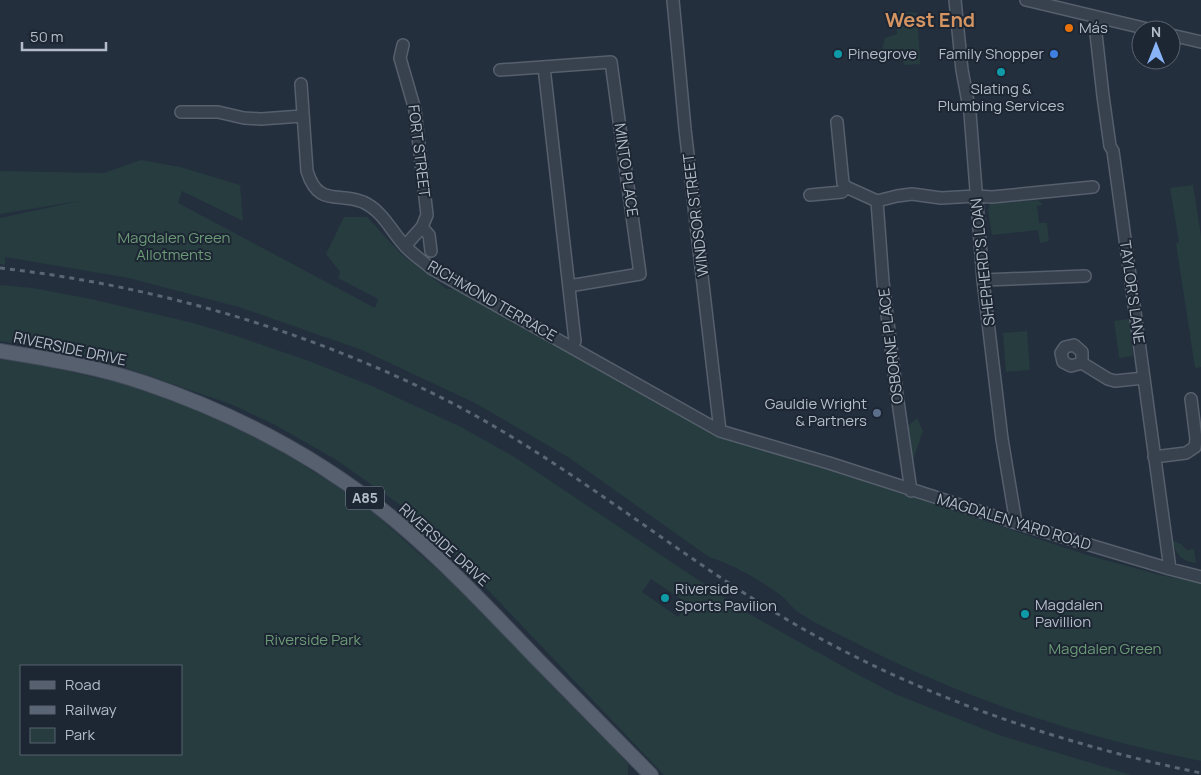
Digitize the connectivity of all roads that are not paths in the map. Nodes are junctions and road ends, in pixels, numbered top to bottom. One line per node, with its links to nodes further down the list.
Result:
1 (673, 0): 31 (street, WINDSOR STREET)
2 (955, 0): 18 (street, SHEPHERD'S LOAN)
3 (1026, 0): 4 (street)
4 (1094, 16): 5 (street); 29 (street, TAYLOR'S LANE)
5 (1131, 25)
6 (1181, 37): 7 (street)
7 (1201, 42)
8 (404, 45): 20 (street, FORT STREET)
9 (544, 67): 10 (street, MINTO PLACE); 25 (street); 25 (street, MINTO PLACE)
10 (500, 70)
11 (301, 84): 13 (street, RICHMOND TERRACE)
12 (181, 112): 13 (street)
13 (302, 116): 21 (street, RICHMOND TERRACE)
14 (837, 122): 15 (street)
15 (846, 187): 17 (street); 19 (street)
16 (1093, 187): 18 (street)
17 (810, 195)
18 (976, 196): 19 (street); 24 (street, SHEPHERD'S LOAN)
19 (877, 201): 34 (street, OSBORNE PLACE)
20 (422, 227): 21 (street); 22 (street)
21 (405, 246): 26 (street, RICHMOND TERRACE)
22 (431, 251)
23 (1084, 276): 24 (street)
24 (983, 280): 35 (street, SHEPHERD'S LOAN)
25 (569, 286): 26 (street)
26 (572, 347): 31 (street, RICHMOND TERRACE)
27 (0, 351): 38 (main road, RIVERSIDE DRIVE / A85)
28 (1082, 363): 29 (street)
29 (1144, 378): 32 (street, TAYLOR'S LANE)
30 (1191, 399): 32 (street)
31 (720, 431): 33 (street, RICHMOND TERRACE)
32 (1154, 457): 36 (street, TAYLOR'S LANE)
33 (829, 463): 34 (street, MAGDALEN YARD ROAD)
34 (911, 491): 35 (street, MAGDALEN YARD ROAD)
35 (1016, 524): 36 (street, MAGDALEN YARD ROAD)
36 (1170, 570): 37 (street, MAGDALEN YARD ROAD)
37 (1201, 577)
38 (651, 775)

